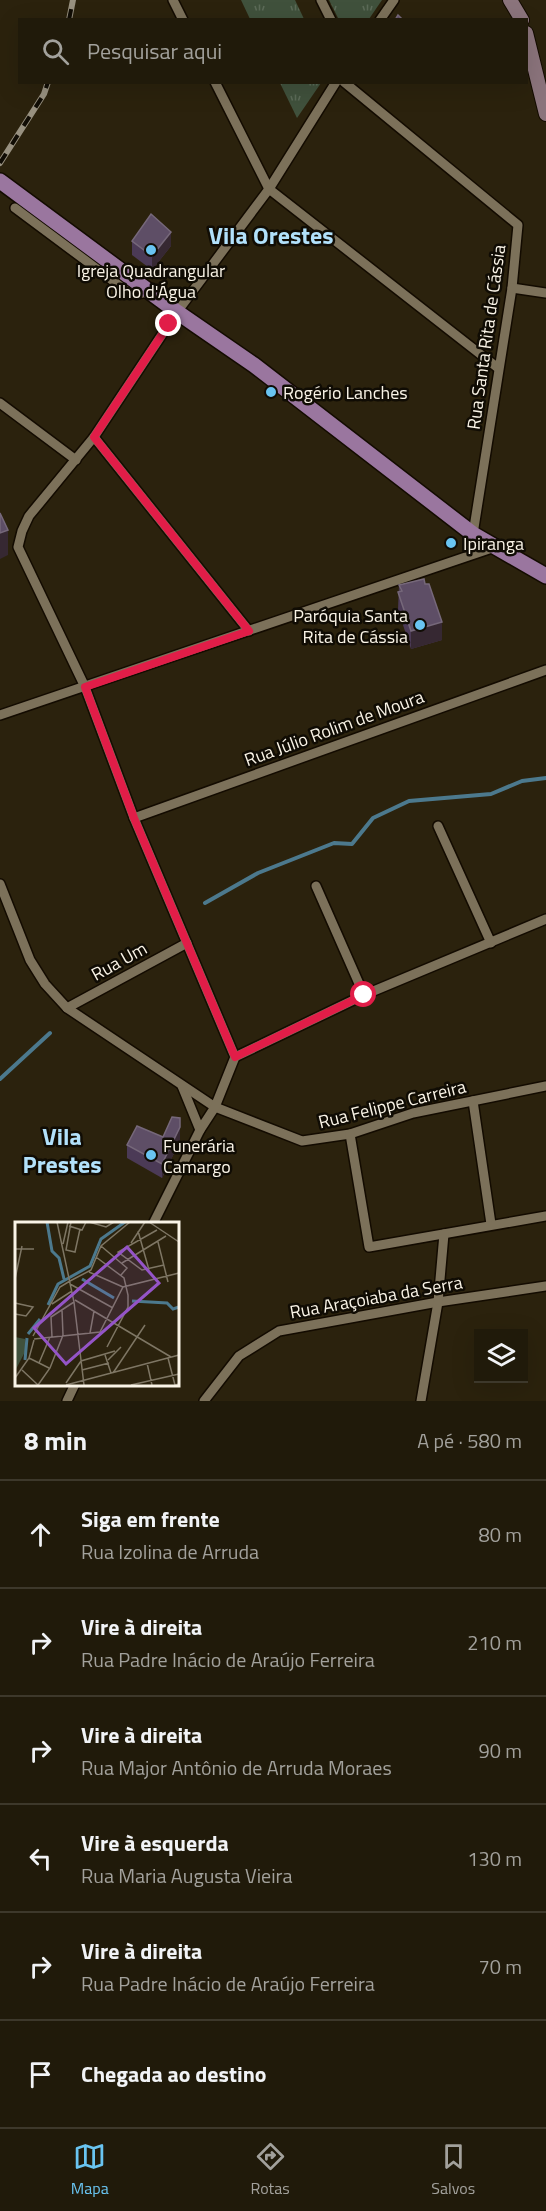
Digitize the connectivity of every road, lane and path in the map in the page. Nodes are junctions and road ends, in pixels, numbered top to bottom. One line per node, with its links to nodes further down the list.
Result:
1 (173, 0): 5 (street)
2 (321, 0): 6 (street)
3 (394, 0): 7 (street)
4 (513, 0): 8 (main road)
5 (182, 18)
6 (329, 18)
7 (381, 18)
8 (521, 18)
9 (528, 41): 13 (main road)
10 (216, 84): 15 (street)
11 (335, 84): 15 (street)
12 (346, 84): 17 (street, Rua Santa Rita de Cássia)
13 (546, 114)
14 (0, 181): 18 (main road)
15 (269, 189): 20 (street); 21 (street)
16 (15, 208): 18 (street)
17 (512, 288): 19 (street); 21 (street, Rua Santa Rita de Cássia)
18 (150, 292): 20 (main road)
19 (546, 293)
20 (177, 312): 23 (street); 25 (main road)
21 (498, 368): 25 (street, Rua Santa Rita de Cássia)
22 (0, 403): 24 (street)
23 (94, 437): 24 (street); 28 (street)
24 (76, 460): 30 (street)
25 (473, 534): 26 (main road)
26 (495, 547): 27 (main road); 28 (street)
27 (546, 576)
28 (249, 631): 30 (street)
29 (546, 670): 32 (street, Rua Júlio Rolim de Moura)
30 (85, 687): 31 (street); 32 (street)
31 (0, 715)
32 (134, 818): 37 (street)
33 (438, 826): 38 (street)
34 (0, 884): 40 (street, Rua Felippe Carreira)
35 (316, 886): 39 (street)
36 (546, 919): 38 (street)
37 (187, 943): 40 (street, Rua Um); 41 (street)
38 (491, 943): 39 (street)
39 (364, 995): 41 (street)
40 (68, 1008): 42 (street, Rua Felippe Carreira)
41 (235, 1057): 45 (street)
42 (182, 1086): 45 (street, Rua Felippe Carreira); 46 (street)
43 (546, 1086): 44 (street, Rua Felippe Carreira)
44 (473, 1101): 47 (street, Rua Felippe Carreira); 50 (street)
45 (216, 1107): 46 (street); 47 (street, Rua Felippe Carreira)
46 (200, 1130): 49 (street)
47 (350, 1134): 51 (street)
48 (546, 1216): 50 (street)
49 (154, 1222)
50 (491, 1224): 51 (street)
51 (444, 1234): 53 (street)
52 (546, 1286): 53 (street, Rua Araçoiaba da Serra)
53 (438, 1302): 56 (street, Rua Araçoiaba da Serra); 57 (street)
54 (74, 1386): 55 (street)
55 (67, 1401)
56 (204, 1401)
57 (421, 1401)

